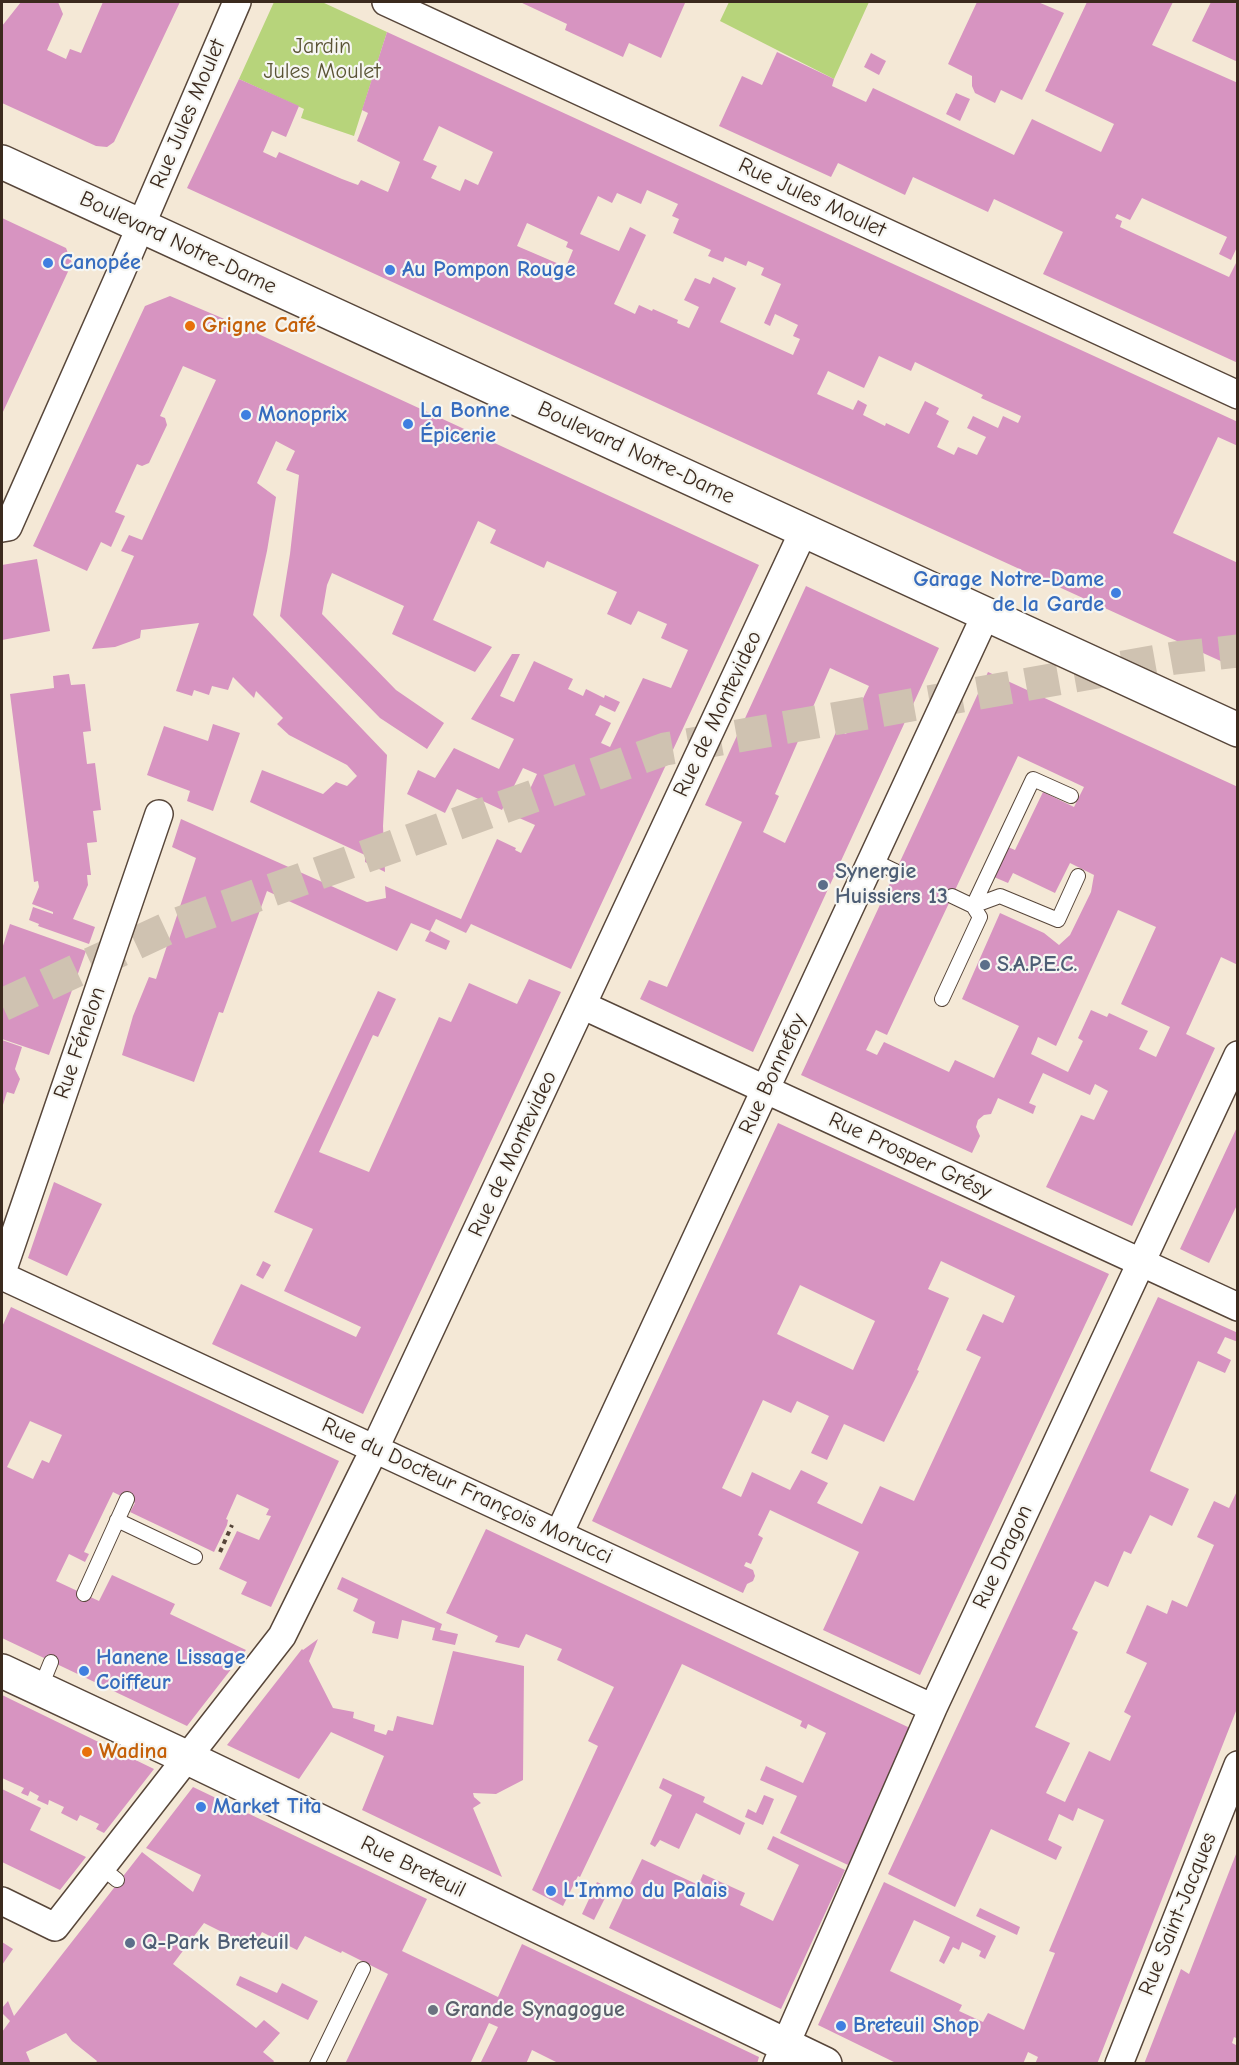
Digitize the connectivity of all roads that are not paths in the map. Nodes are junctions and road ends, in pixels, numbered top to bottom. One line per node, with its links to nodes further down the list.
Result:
1 (237, 2): 4 (street, Rue Jules Moulet)
2 (386, 2): 5 (street, Rue Jules Moulet)
3 (2, 162): 4 (street, Boulevard Notre-Dame)
4 (140, 226): 6 (street, Rue Jules Moulet); 7 (street, Boulevard Notre-Dame)
5 (1238, 395)
6 (2, 528)
7 (804, 531): 8 (street, Boulevard Notre-Dame); 16 (street, Rue de Montevideo)
8 (986, 614): 9 (street, Boulevard Notre-Dame); 18 (street, Rue Bonnefoy)
9 (1238, 730)
10 (1071, 796): 14 (lane)
11 (159, 814): 20 (street, Rue Fénelon)
12 (1078, 876): 14 (lane)
13 (952, 896): 14 (lane)
14 (974, 906): 15 (lane)
15 (942, 999)
16 (582, 1005): 18 (street, Rue Prosper Grésy); 22 (street, Rue de Montevideo)
17 (1238, 1055): 19 (street, Rue Dragon)
18 (766, 1090): 19 (street, Rue Prosper Grésy); 25 (street, Rue Bonnefoy)
19 (1141, 1262): 21 (street, Rue Prosper Grésy); 29 (street, Rue Dragon)
20 (2, 1274): 22 (street, Rue du Docteur François Morucci)
21 (1238, 1306)
22 (375, 1449): 25 (street, Rue du Docteur François Morucci); 30 (street, Rue de Montevideo)
23 (127, 1499): 24 (lane)
24 (117, 1520): 26 (lane); 27 (lane)
25 (559, 1534): 29 (street, Rue du Docteur François Morucci)
26 (195, 1557)
27 (84, 1593)
28 (2, 1671): 30 (street, Rue Breteuil)
29 (933, 1708): 34 (street, Rue Dragon)
30 (188, 1758): 32 (street, Rue de Montevideo); 34 (street, Rue Breteuil)
31 (1238, 1765): 37 (street, Rue Saint-Jacques)
32 (2, 1901)
33 (363, 1969): 35 (lane)
34 (781, 2054): 36 (street, Rue Breteuil)
35 (317, 2064)
36 (825, 2064)
37 (1119, 2064)

